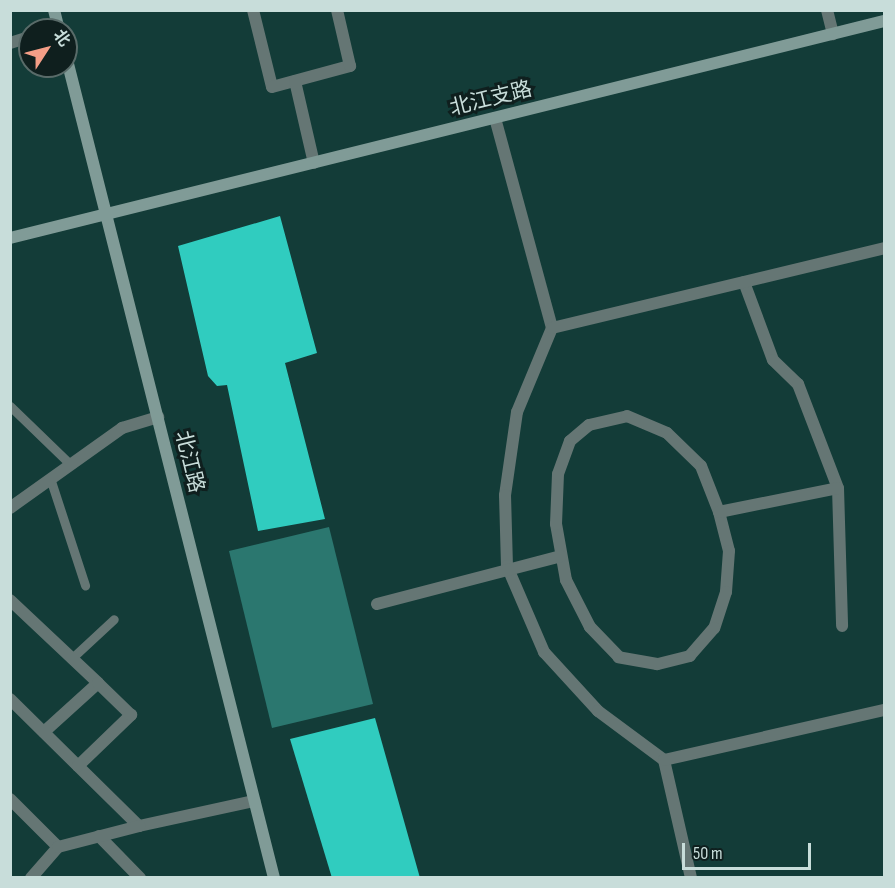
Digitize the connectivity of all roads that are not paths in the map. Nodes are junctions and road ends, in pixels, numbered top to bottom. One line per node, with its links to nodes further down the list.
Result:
1 (253, 10): 7 (street)
2 (337, 10): 7 (street)
3 (827, 10): 5 (street)
4 (885, 21): 5 (street, 北江支路)
5 (833, 34): 8 (street, 北江支路)
6 (72, 78): 10 (street, 北江路)
7 (295, 81): 9 (street)
8 (495, 118): 9 (street, 北江支路); 14 (street)
9 (314, 163): 10 (street, 北江支路)
10 (107, 214): 11 (street, 北江支路); 16 (street, 北江路)
11 (10, 238)
12 (885, 248): 13 (street)
13 (744, 282): 14 (street); 19 (street)
14 (552, 328): 33 (street)
15 (10, 406): 17 (lane)
16 (158, 417): 17 (street); 36 (street, 北江路)
17 (70, 464): 18 (street)
18 (50, 478): 20 (street); 23 (lane)
19 (838, 488): 21 (street); 27 (street)
20 (10, 508)
21 (719, 512): 22 (street); 22 (street)
22 (561, 556): 25 (street)
23 (85, 585)
24 (10, 600): 28 (street)
25 (377, 604)
26 (114, 619): 28 (lane)
27 (842, 626)
28 (72, 658): 29 (street)
29 (98, 683): 32 (street); 34 (street)
30 (10, 699): 32 (street)
31 (885, 710): 33 (street)
32 (44, 732): 34 (street)
33 (664, 760): 43 (street)
34 (78, 766): 37 (street)
35 (10, 799): 39 (street)
36 (254, 801): 37 (street); 42 (street, 北江路)
37 (139, 826): 38 (street)
38 (99, 836): 39 (street); 41 (street)
39 (58, 847): 40 (street)
40 (32, 877)
41 (140, 878)
42 (274, 878)
43 (691, 878)

